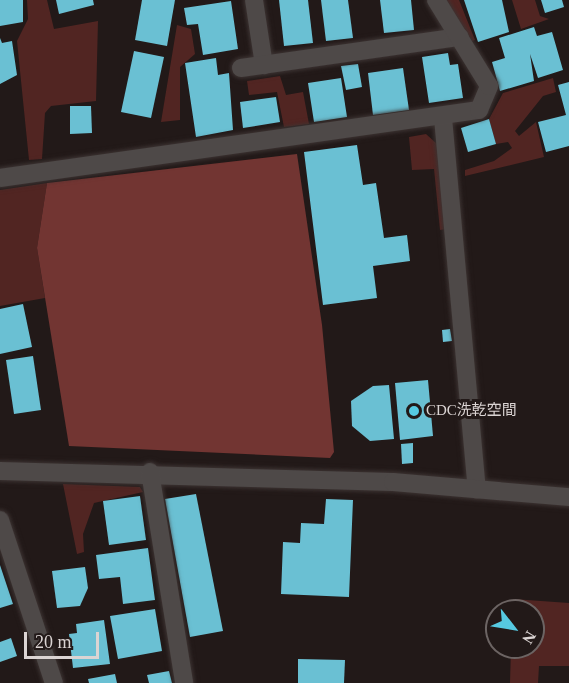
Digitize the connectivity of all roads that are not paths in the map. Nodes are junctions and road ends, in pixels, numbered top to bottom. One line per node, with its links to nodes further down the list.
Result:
1 (254, 0): 4 (street)
2 (436, 0): 3 (street)
3 (460, 37): 4 (street); 6 (street)
4 (264, 65): 5 (street)
5 (241, 68)
6 (443, 118): 7 (street); 10 (street)
7 (0, 178)
8 (0, 471): 9 (street)
9 (150, 472): 10 (street); 14 (street)
10 (477, 489): 11 (street)
11 (569, 497)
12 (0, 520): 13 (street)
13 (54, 683)
14 (184, 683)

